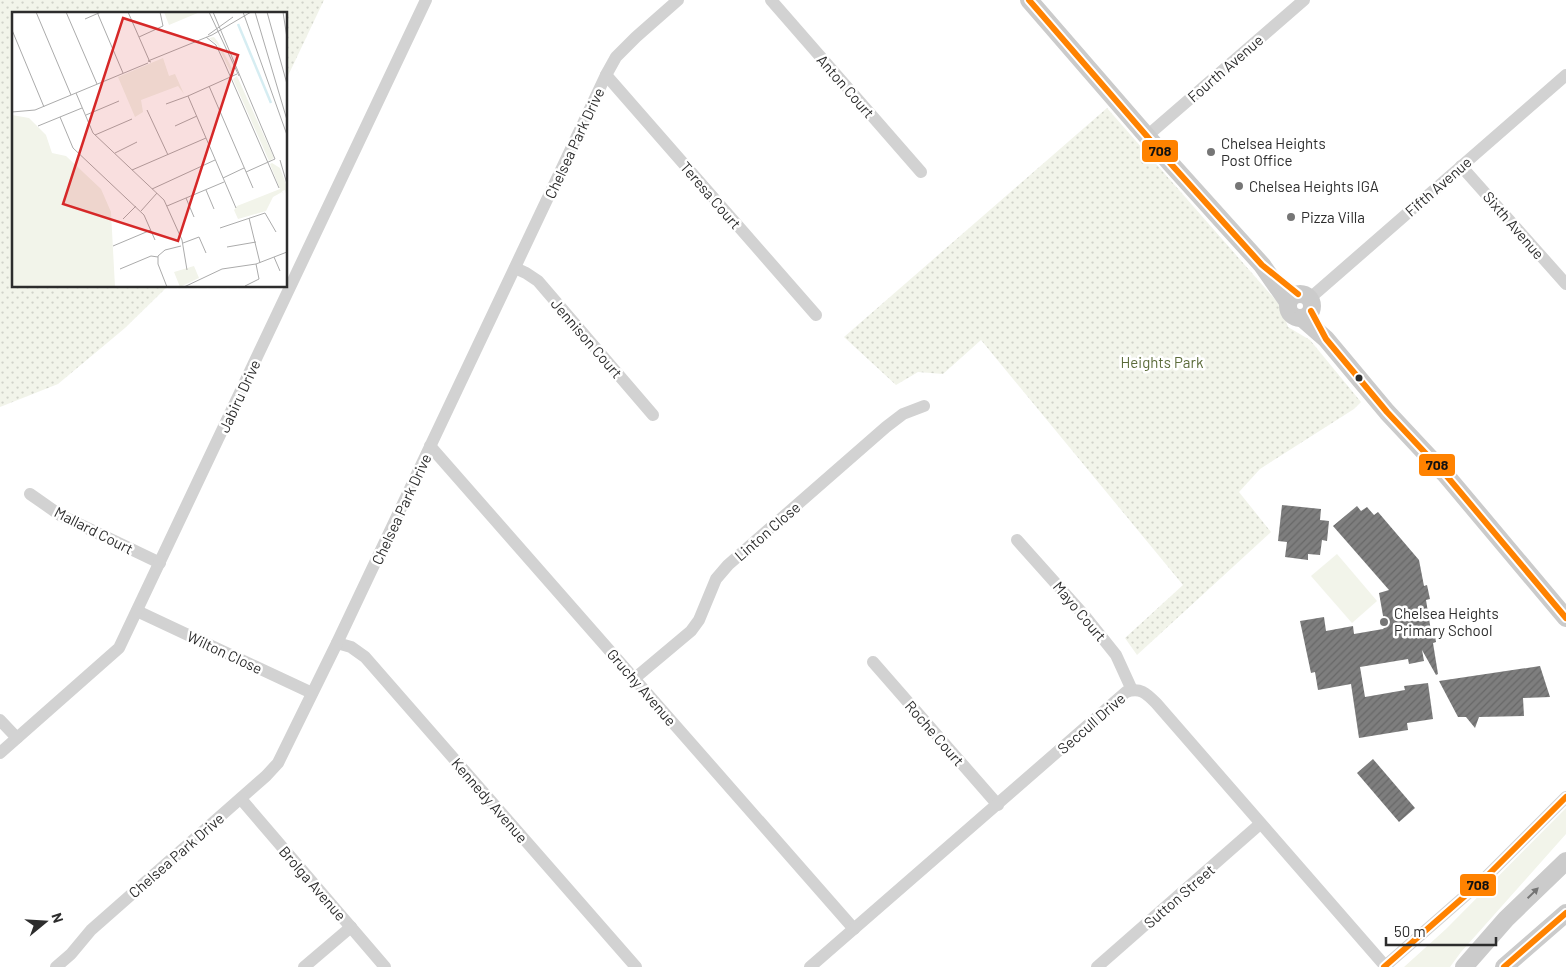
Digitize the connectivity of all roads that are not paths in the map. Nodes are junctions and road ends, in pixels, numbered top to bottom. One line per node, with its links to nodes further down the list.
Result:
1 (426, 0): 20 (street, Jabiru Drive)
2 (678, 0): 6 (street, Chelsea Park Drive)
3 (771, 0): 10 (street, Anton Court)
4 (1029, 0): 8 (main road)
5 (1304, 0): 8 (street, Fourth Avenue)
6 (606, 75): 11 (street, Chelsea Park Drive); 14 (street, Teresa Court)
7 (1566, 75): 9 (street, Fifth Avenue)
8 (1147, 136): 13 (main road)
9 (1461, 166): 12 (street, Sixth Avenue); 13 (street, Fifth Avenue)
10 (921, 172)
11 (515, 268): 16 (street, Jennison Court); 17 (street, Chelsea Park Drive)
12 (1566, 284)
13 (1302, 305): 22 (main road)
14 (816, 315)
15 (924, 406): 25 (street, Linton Close)
16 (653, 415)
17 (430, 446): 23 (street, Chelsea Park Drive); 25 (street, Gruchy Avenue)
18 (30, 494): 20 (street, Mallard Court)
19 (1017, 540): 26 (street, Mayo Court)
20 (160, 563): 21 (street, Jabiru Drive)
21 (137, 611): 27 (street, Wilton Close); 29 (street, Jabiru Drive)
22 (1566, 618)
23 (337, 643): 27 (street, Chelsea Park Drive); 42 (street, Kennedy Avenue)
24 (873, 662): 33 (street, Roche Court)
25 (635, 678): 38 (street, Gruchy Avenue)
26 (1132, 690): 33 (street, Seccull Drive); 34 (street, Seccull Drive)
27 (312, 693): 32 (street, Chelsea Park Drive)
28 (0, 720): 29 (street)
29 (17, 738): 30 (street, Jabiru Drive)
30 (0, 753)
31 (1566, 797): 45 (street)
32 (241, 799): 37 (street, Brolga Avenue); 39 (street, Chelsea Park Drive)
33 (998, 805): 38 (street, Seccull Drive)
34 (1260, 824): 44 (street, Sutton Street); 45 (street, Seccull Drive)
35 (1566, 861): 46 (main road, one-way to 35)
36 (1566, 912): 47 (main road)
37 (351, 927): 40 (street); 41 (street, Brolga Avenue)
38 (854, 929): 43 (street, Seccull Drive)
39 (56, 967)
40 (304, 967)
41 (385, 967)
42 (636, 967)
43 (810, 967)
44 (1097, 967)
45 (1385, 967)
46 (1464, 967)
47 (1504, 967)

